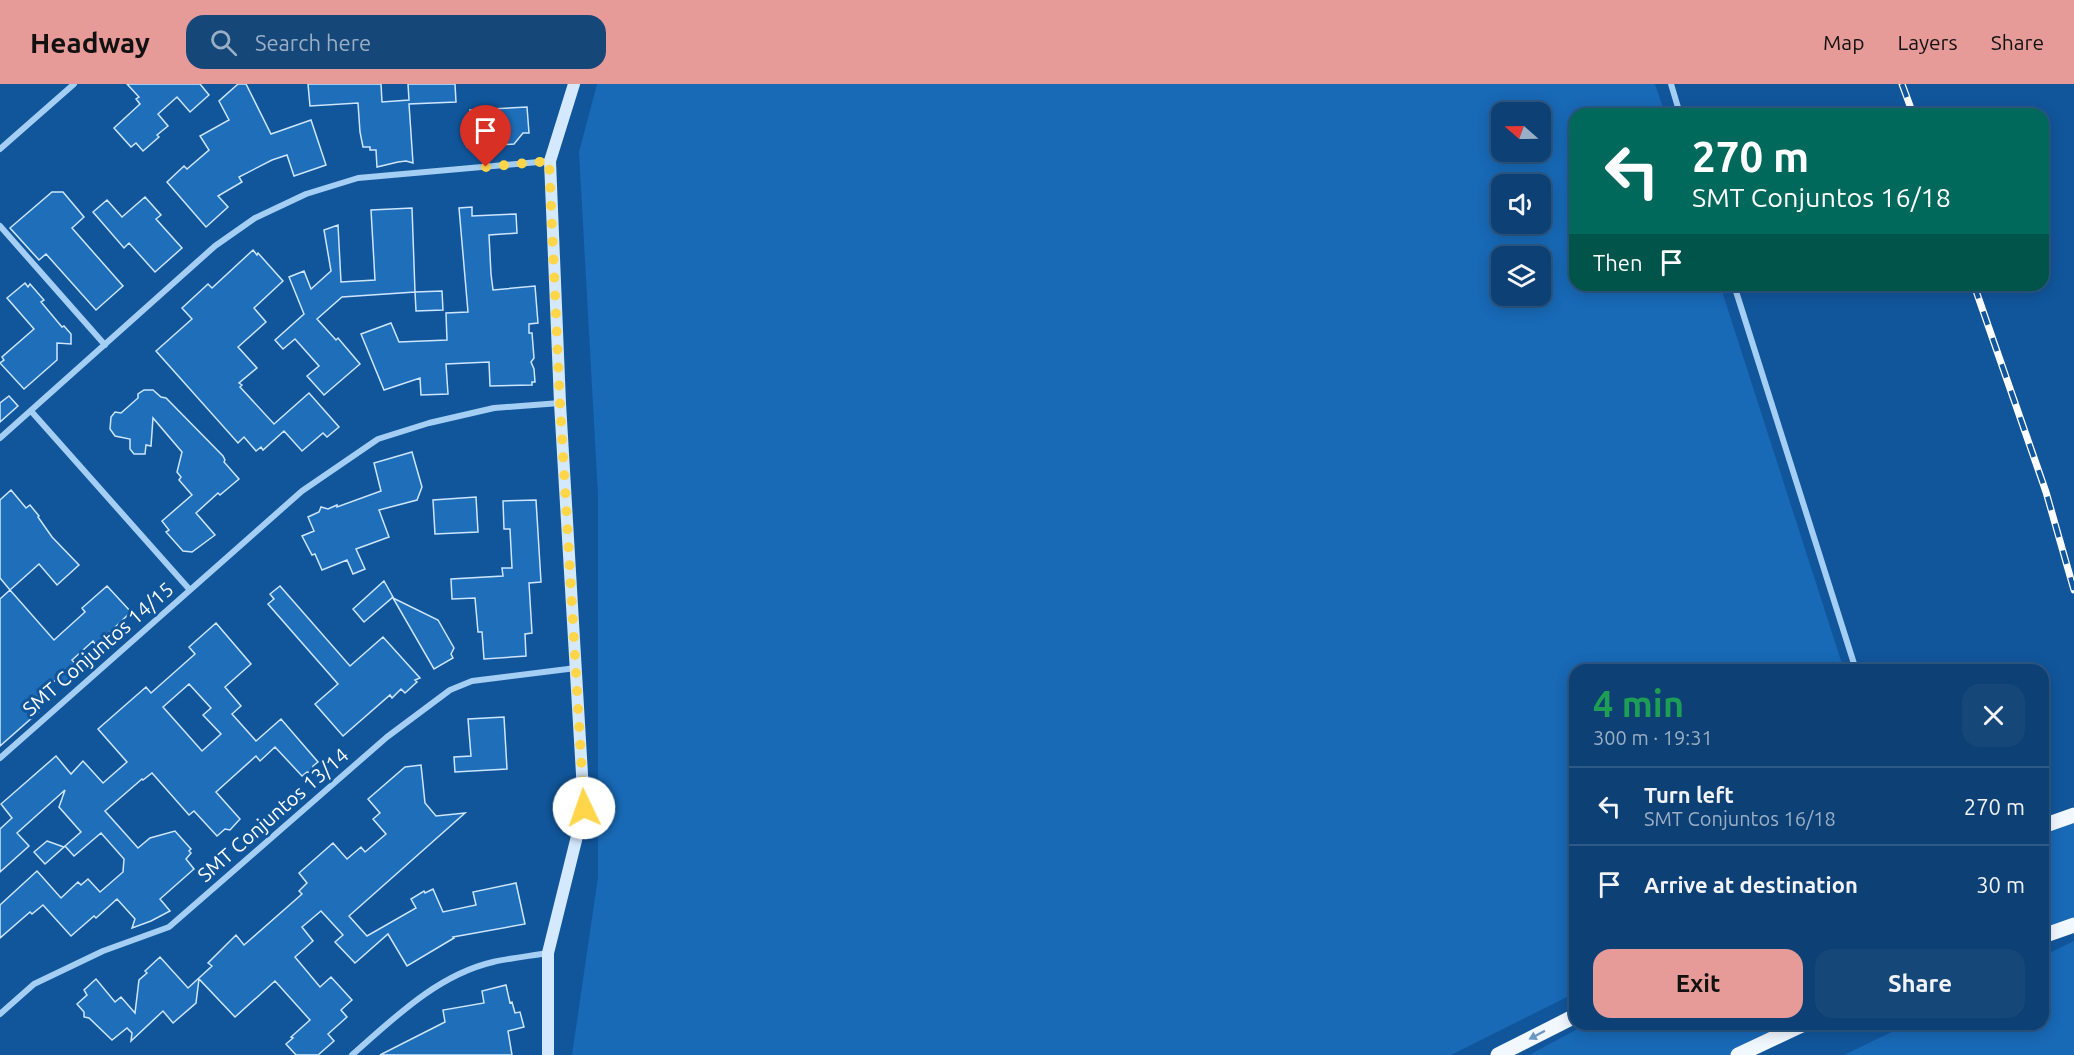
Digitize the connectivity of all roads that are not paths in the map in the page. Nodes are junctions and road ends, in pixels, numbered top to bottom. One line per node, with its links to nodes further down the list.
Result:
1 (74, 84): 5 (street)
2 (574, 84): 6 (street)
3 (1671, 84): 4 (street)
4 (1678, 108)
5 (0, 149)
6 (549, 161): 9 (street); 10 (street)
7 (0, 226): 9 (street)
8 (1736, 291): 14 (street)
9 (105, 345): 11 (street)
10 (560, 403): 13 (street, SMT Conjuntos 14/15); 15 (street)
11 (31, 411): 12 (street); 13 (street)
12 (0, 438)
13 (190, 590): 16 (street, SMT Conjuntos 14/15)
14 (1854, 664)
15 (576, 668): 21 (street); 22 (street, SMT Conjuntos 13/14)
16 (0, 758)
17 (2074, 815): 18 (main road)
18 (2049, 824)
19 (2074, 925): 20 (main road)
20 (2049, 934)
21 (548, 953): 25 (street); 26 (street)
22 (0, 1014)
23 (1569, 1019): 27 (main road, one-way to 27)
24 (1791, 1030): 28 (main road)
25 (352, 1055)
26 (548, 1055)
27 (1498, 1055)
28 (1738, 1055)

